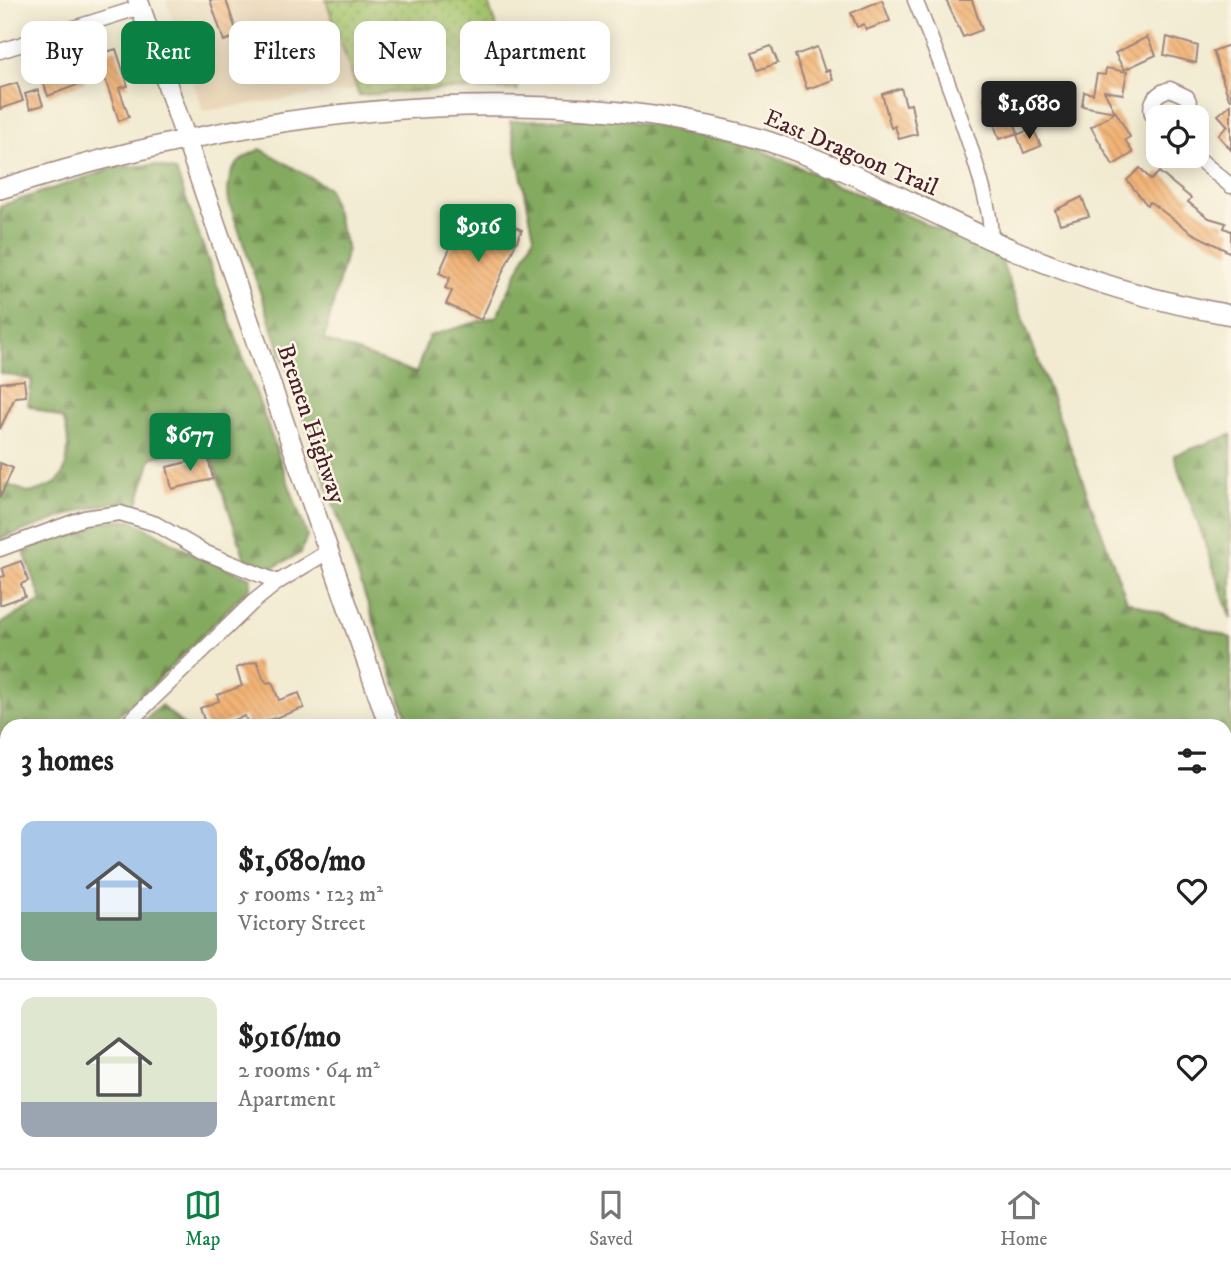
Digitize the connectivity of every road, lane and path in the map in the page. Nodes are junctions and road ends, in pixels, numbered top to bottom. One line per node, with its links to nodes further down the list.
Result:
1 (915, 0): 10 (street)
2 (139, 4): 3 (street); 6 (street, Bremen Highway)
3 (0, 51)
4 (1152, 105): 5 (street)
5 (1190, 105)
6 (187, 138): 9 (street, East Dragoon Trail); 10 (street, East Dragoon Trail); 13 (street, Bremen Highway)
7 (1209, 168): 8 (street)
8 (1231, 186)
9 (0, 189)
10 (989, 239): 11 (street, East Dragoon Trail)
11 (1231, 315)
12 (0, 549): 14 (street)
13 (329, 551): 14 (street); 16 (street, Bremen Highway)
14 (278, 582): 15 (street)
15 (132, 719)
16 (387, 719)

